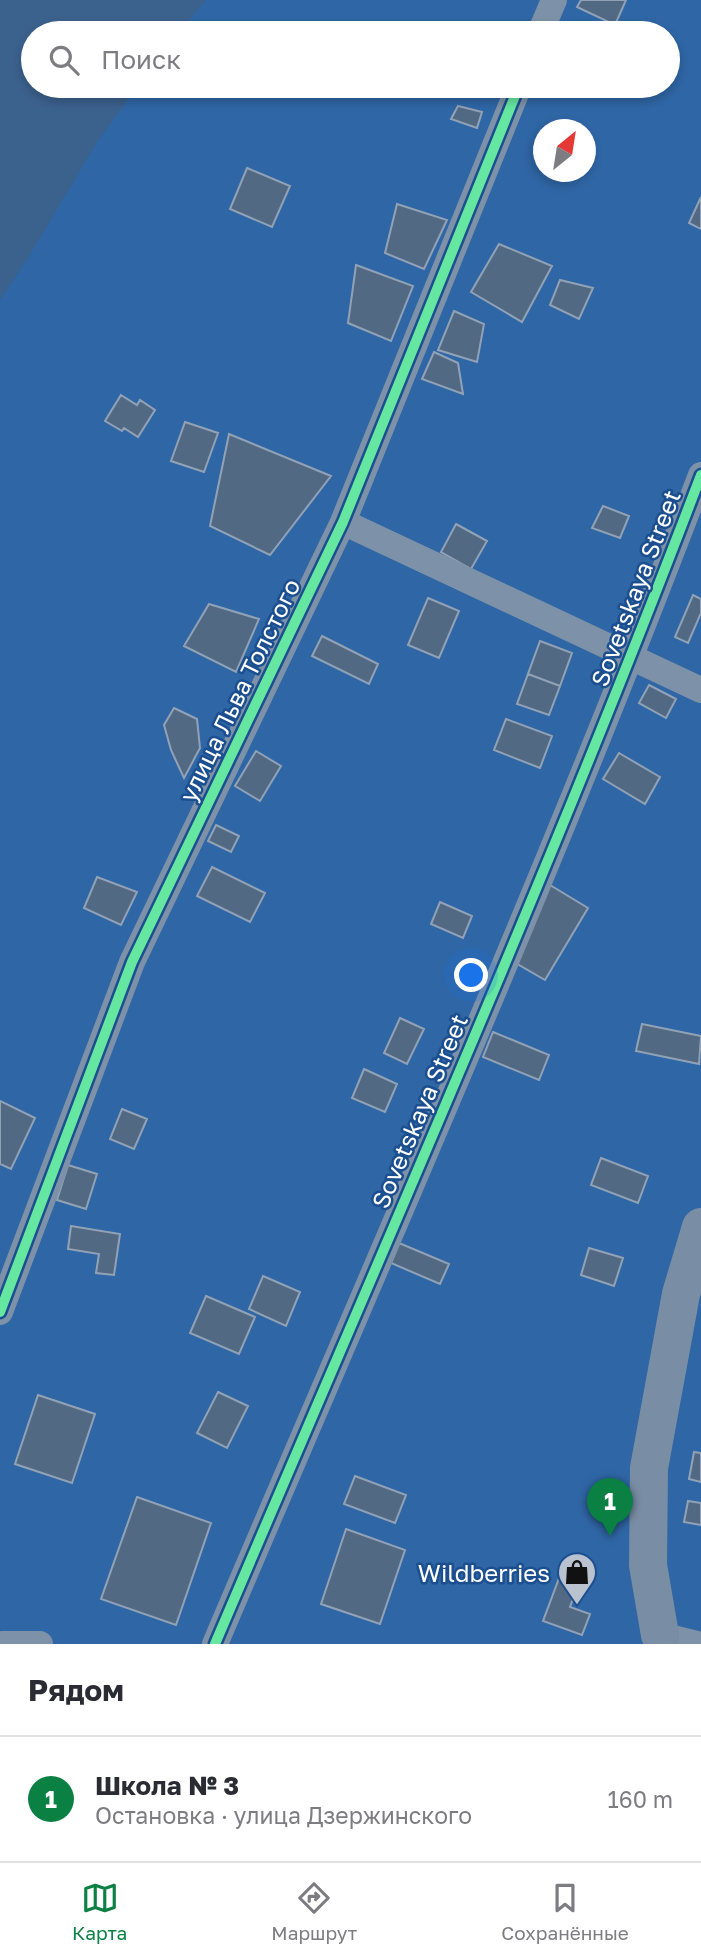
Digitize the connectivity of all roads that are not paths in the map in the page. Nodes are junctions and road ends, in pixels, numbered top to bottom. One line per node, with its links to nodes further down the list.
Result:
1 (554, 0): 2 (street)
2 (545, 21)
3 (514, 98): 5 (street, улица Льва Толстого)
4 (701, 475): 6 (street, Sovetskaya Street)
5 (342, 522): 6 (street); 9 (street, улица Льва Толстого)
6 (632, 657): 7 (street); 13 (street, Sovetskaya Street)
7 (701, 690)
8 (701, 1227): 10 (street)
9 (0, 1312)
10 (660, 1639): 14 (street)
11 (2, 1644): 12 (street)
12 (40, 1644)
13 (215, 1644)
14 (697, 1644)

